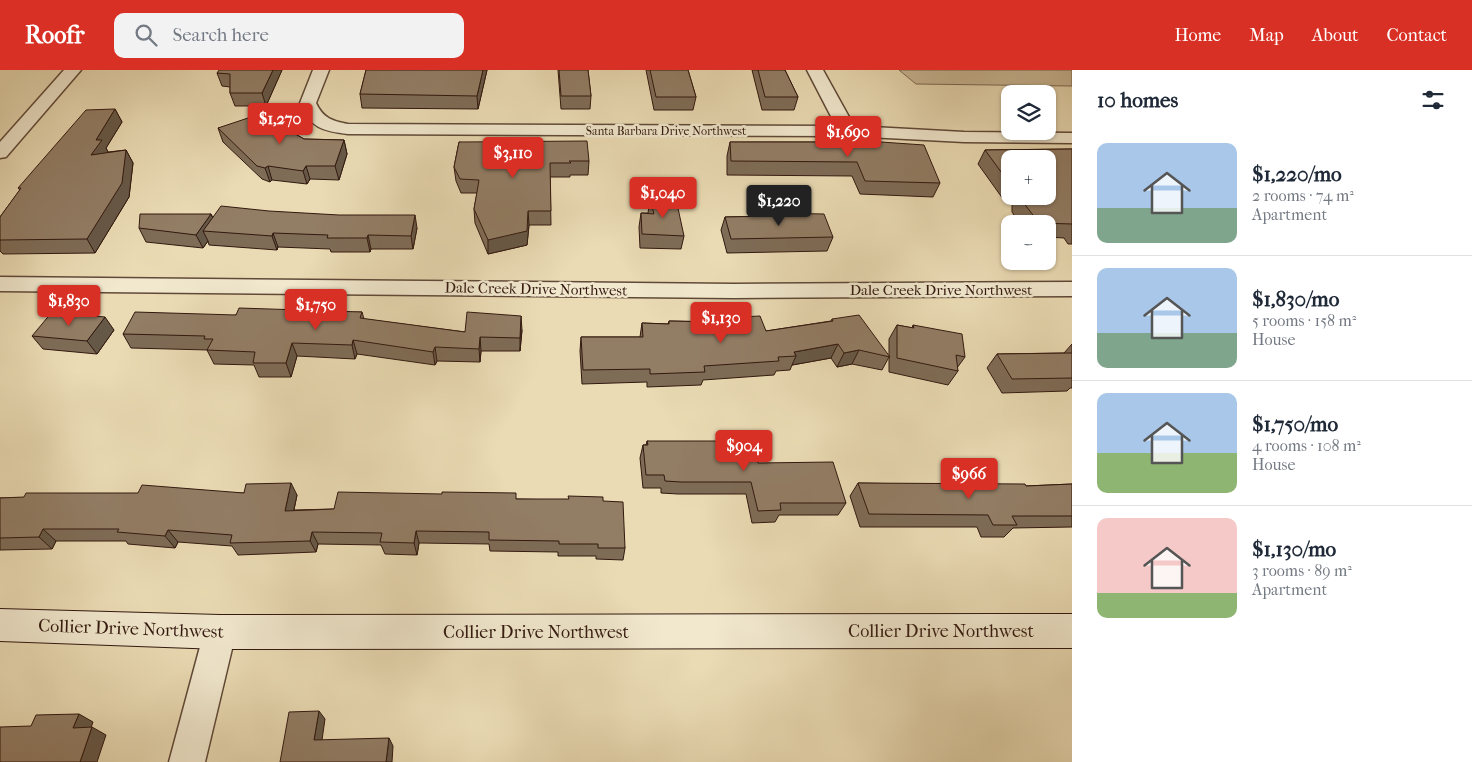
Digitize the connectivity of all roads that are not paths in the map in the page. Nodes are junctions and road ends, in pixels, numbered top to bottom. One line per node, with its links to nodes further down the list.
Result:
1 (73, 70): 6 (street)
2 (321, 70): 4 (street, Santa Barbara Drive Northwest)
3 (815, 70): 4 (street)
4 (848, 131): 5 (street, Santa Barbara Drive Northwest)
5 (1072, 138)
6 (0, 153)
7 (0, 284): 8 (street, Dale Creek Drive Northwest)
8 (1072, 289)
9 (0, 624): 11 (main road, Collier Drive Northwest)
10 (1072, 631): 11 (main road, Collier Drive Northwest)
11 (220, 632): 12 (street)
12 (187, 762)

